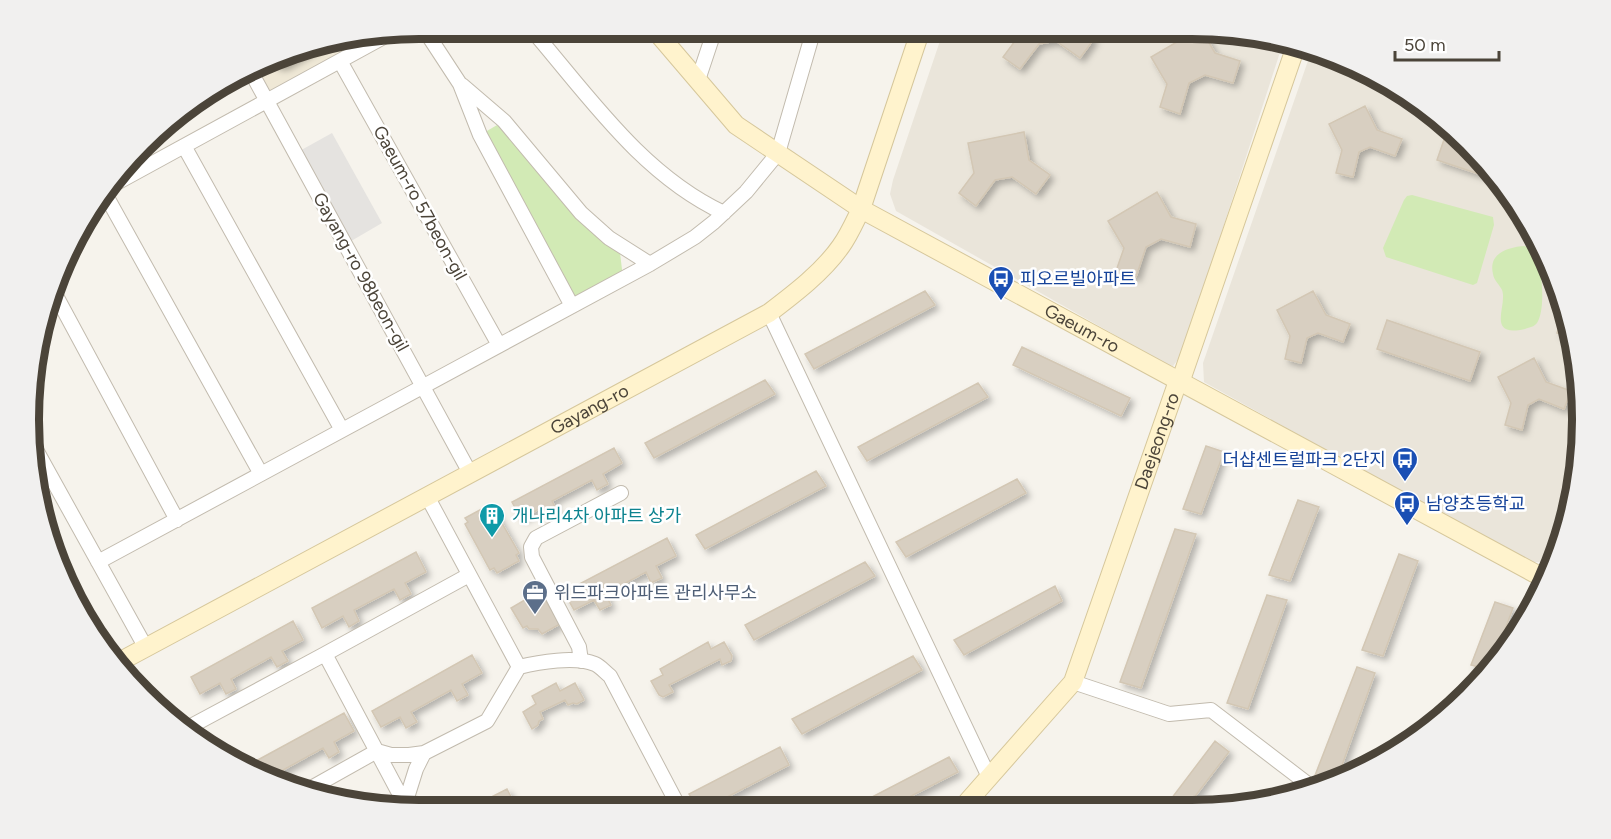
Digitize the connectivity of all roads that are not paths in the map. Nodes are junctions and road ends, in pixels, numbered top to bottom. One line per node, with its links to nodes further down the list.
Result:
1 (431, 39): 12 (street)
2 (540, 39): 19 (street)
3 (663, 39): 11 (street, Gaeum-ro)
4 (712, 39): 11 (street)
5 (811, 39): 15 (street)
6 (918, 39): 18 (street, Gayang-ro)
7 (375, 42): 9 (street)
8 (1294, 53): 25 (street, Daejeong-ro)
9 (340, 61): 13 (street); 24 (street, Gaeum-ro 57beon-gil)
10 (254, 77): 13 (street, Gayang-ro 98beon-gil)
11 (698, 80): 15 (street, Gaeum-ro)
12 (460, 84): 20 (street); 22 (street)
13 (267, 100): 14 (street); 26 (street, Gayang-ro 98beon-gil)
14 (184, 146): 16 (street); 27 (street)
15 (778, 153): 18 (street, Gaeum-ro); 19 (street)
16 (126, 178)
17 (109, 200): 30 (street)
18 (861, 209): 23 (street, Gayang-ro); 25 (street, Gaeum-ro)
19 (724, 213): 20 (street)
20 (650, 264): 22 (street)
21 (58, 300): 33 (street)
22 (572, 306): 24 (street)
23 (769, 313): 29 (street, Gayang-ro); 46 (street)
24 (499, 345): 26 (street)
25 (1178, 381): 36 (street, Gaeum-ro); 42 (street, Daejeong-ro)
26 (423, 387): 27 (street); 29 (street, Gayang-ro 98beon-gil)
27 (342, 430): 30 (street)
28 (41, 459): 34 (street)
29 (470, 473): 32 (street, Gayang-ro)
30 (261, 474): 33 (street)
31 (621, 493): 40 (street)
32 (427, 496): 35 (street); 37 (street, Gayang-ro)
33 (177, 520): 34 (street)
34 (98, 562): 37 (street)
35 (470, 575): 38 (street); 41 (street)
36 (1538, 576)
37 (146, 648): 39 (street, Gayang-ro)
38 (325, 654): 43 (street); 44 (street)
39 (125, 660)
40 (581, 661): 41 (street); 51 (street)
41 (519, 667): 45 (street)
42 (1073, 682): 46 (street, Daejeong-ro); 47 (street)
43 (193, 725)
44 (376, 751): 45 (street); 48 (street); 49 (street)
45 (424, 753): 50 (street)
46 (989, 777): 52 (street, Daejeong-ro)
47 (1306, 782)
48 (316, 785)
49 (402, 799)
50 (408, 800)
51 (675, 800)
52 (969, 800)

